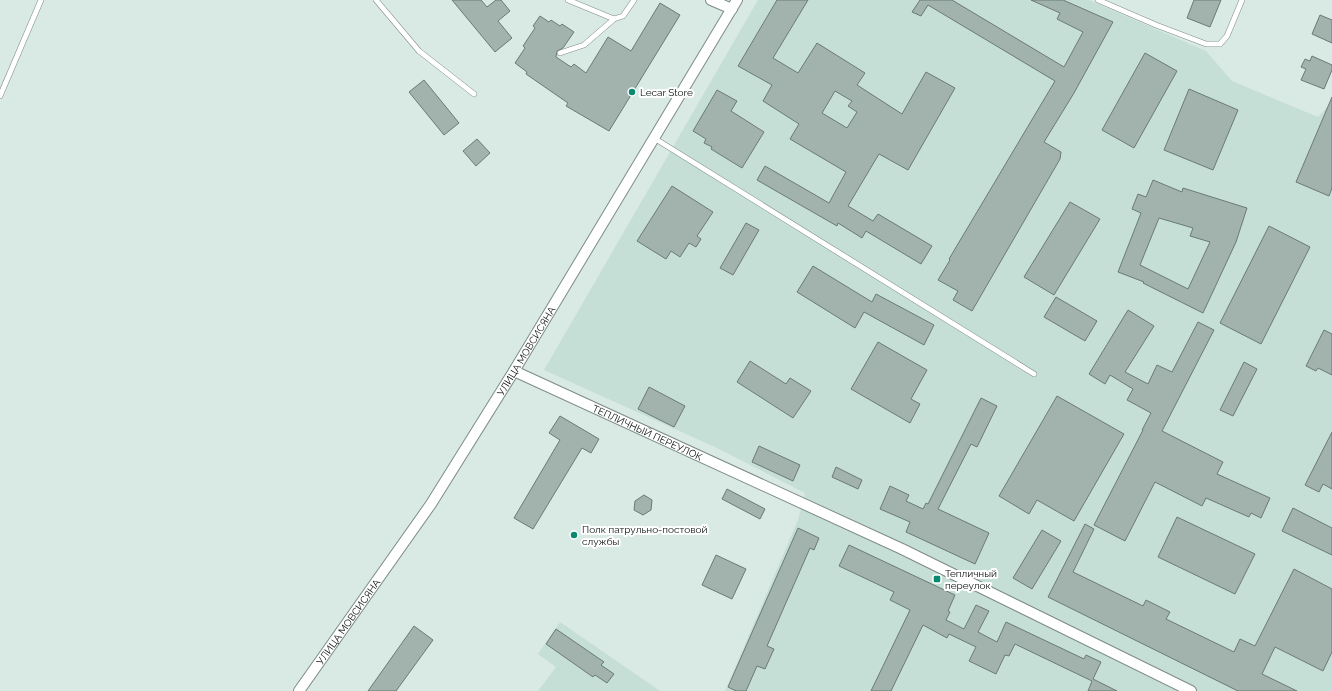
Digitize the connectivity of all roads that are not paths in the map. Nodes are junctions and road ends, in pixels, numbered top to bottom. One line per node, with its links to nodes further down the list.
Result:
1 (41, 0): 11 (lane)
2 (376, 0): 12 (lane)
3 (568, 0): 9 (lane)
4 (634, 0): 9 (lane)
5 (711, 0): 8 (street)
6 (1098, 0): 7 (lane)
7 (1242, 0)
8 (734, 4): 14 (street, УЛИЦА МОВСИСЯНА)
9 (614, 19): 10 (lane)
10 (560, 53)
11 (1, 88): 13 (lane)
12 (474, 94)
13 (0, 96)
14 (654, 138): 15 (street, УЛИЦА МОВСИСЯНА); 16 (lane)
15 (514, 371): 17 (street, УЛИЦА МОВСИСЯНА); 18 (street, ТЕПЛИЧНЫЙ ПЕРЕУЛОК)
16 (1034, 374)
17 (298, 691)
18 (1191, 691)

